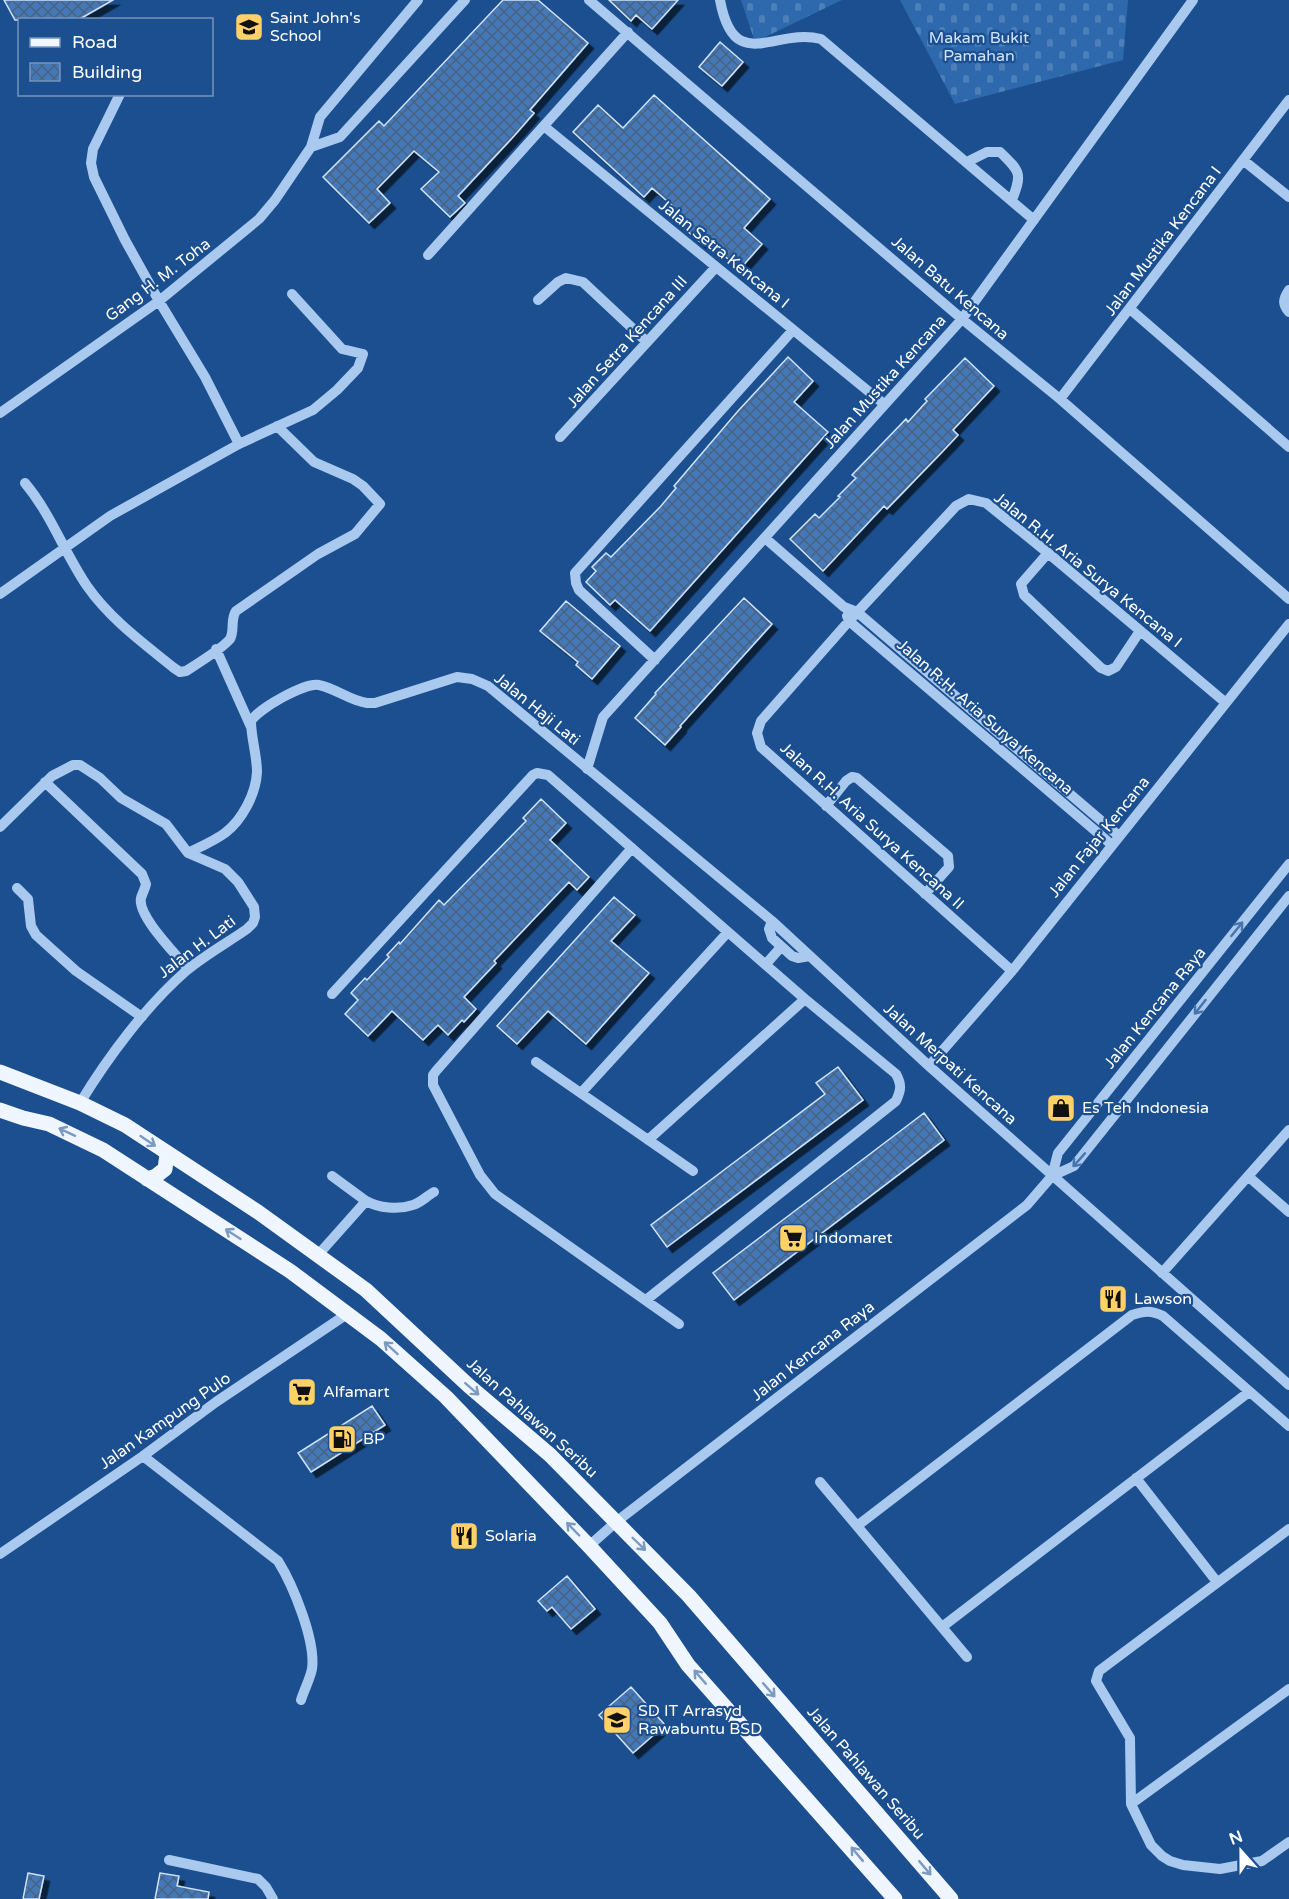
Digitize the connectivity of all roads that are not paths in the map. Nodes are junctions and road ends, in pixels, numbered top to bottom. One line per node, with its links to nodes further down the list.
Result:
1 (418, 0): 10 (street, Gang H. M. Toha)
2 (465, 0): 10 (street)
3 (590, 0): 6 (street, Jalan Batu Kencana)
4 (720, 0): 12 (street)
5 (1193, 0): 15 (street, Jalan Mustika Kencana)
6 (628, 32): 9 (street); 24 (street, Jalan Batu Kencana)
7 (119, 96): 21 (street)
8 (1289, 100): 11 (street, Jalan Mustika Kencana I)
9 (545, 127): 16 (street); 17 (street, Jalan Setra Kencana I)
10 (311, 147): 21 (street, Gang H. M. Toha)
11 (1243, 160): 13 (street); 22 (street, Jalan Mustika Kencana I)
12 (967, 162): 14 (street); 14 (street)
13 (1289, 197)
14 (1012, 200): 15 (street)
15 (1034, 219): 24 (street, Jalan Mustika Kencana)
16 (428, 255)
17 (716, 267): 25 (street, Jalan Setra Kencana I); 26 (street, Jalan Setra Kencana III)
18 (1289, 290): 23 (street)
19 (292, 294): 30 (street)
20 (538, 300): 26 (street)
21 (159, 301): 29 (street, Gang H. M. Toha); 32 (street)
22 (1130, 309): 27 (street, Jalan Mustika Kencana I); 33 (street)
23 (1289, 312)
24 (962, 319): 27 (street, Jalan Batu Kencana); 28 (street, Jalan Mustika Kencana)
25 (793, 330): 28 (street, Jalan Setra Kencana I); 44 (street)
26 (647, 342): 31 (street, Jalan Setra Kencana III)
27 (1060, 399): 39 (street, Jalan Batu Kencana)
28 (884, 404): 35 (street, Jalan Mustika Kencana)
29 (0, 414)
30 (277, 426): 32 (street); 43 (street)
31 (560, 437)
32 (239, 444): 36 (street)
33 (1289, 447)
34 (25, 483): 36 (street)
35 (765, 538): 40 (street, Jalan R.H. Aria Surya Kencana); 44 (street, Jalan Mustika Kencana)
36 (65, 550): 38 (street); 43 (street)
37 (1048, 552): 40 (street, Jalan R.H. Aria Surya Kencana I); 42 (street, Jalan R.H. Aria Surya Kencana I); 42 (street)
38 (0, 594)
39 (1289, 599)
40 (853, 616): 49 (street, Jalan R.H. Aria Surya Kencana II); 51 (street, Jalan R.H. Aria Surya Kencana)
41 (1289, 624): 45 (street, Jalan Fajar Kencana)
42 (1140, 631): 45 (street, Jalan R.H. Aria Surya Kencana I)
43 (216, 649): 46 (street)
44 (655, 660): 47 (street, Jalan Mustika Kencana)
45 (1226, 703): 51 (street, Jalan Fajar Kencana)
46 (251, 727): 47 (street, Jalan Haji Lati); 53 (street)
47 (587, 769): 58 (street, Jalan Merpati Kencana)
48 (45, 782): 50 (street, Jalan H. Lati); 53 (street, Jalan H. Lati); 63 (street)
49 (826, 806): 56 (street, Jalan R.H. Aria Surya Kencana II); 56 (street)
50 (0, 827)
51 (1116, 841): 64 (street, Jalan Fajar Kencana)
52 (632, 848): 59 (street); 65 (street); 87 (street)
53 (188, 853): 63 (street, Jalan H. Lati)
54 (1289, 864): 79 (street, Jalan Kencana Raya, one-way to 54)
55 (18, 888): 67 (street)
56 (925, 894): 64 (street, Jalan R.H. Aria Surya Kencana II)
57 (1289, 896): 79 (street, Jalan Kencana Raya, one-way to 79)
58 (772, 921): 60 (street); 61 (street, Jalan Merpati Kencana)
59 (728, 932): 62 (street); 71 (street)
60 (781, 946): 61 (street); 62 (street)
61 (810, 956): 69 (street, Jalan Merpati Kencana)
62 (766, 964): 66 (street)
63 (188, 969): 67 (street, Jalan H. Lati)
64 (1012, 971): 69 (street, Jalan Fajar Kencana)
65 (332, 994)
66 (805, 999): 75 (street); 87 (street)
67 (142, 1017): 72 (street, Jalan H. Lati)
68 (536, 1062): 71 (street)
69 (929, 1066): 79 (street, Jalan Merpati Kencana)
70 (0, 1072): 72 (main road, Jalan Pahlawan Seribu)
71 (581, 1093): 75 (street)
72 (80, 1103): 76 (main road, Jalan Pahlawan Seribu, one-way to 76)
73 (0, 1110): 81 (main road, one-way to 73)
74 (1289, 1130): 80 (street)
75 (648, 1140): 77 (street)
76 (167, 1154): 81 (main road); 85 (main road, Jalan Pahlawan Seribu)
77 (693, 1172)
78 (332, 1176): 83 (street)
79 (1052, 1176): 86 (street, Jalan Merpati Kencana); 96 (street, Jalan Kencana Raya)
80 (1249, 1177): 84 (street); 86 (street)
81 (147, 1179): 88 (main road, one-way to 81)
82 (434, 1192): 83 (street)
83 (366, 1201): 85 (street)
84 (1289, 1212)
85 (318, 1255): 96 (main road, Jalan Pahlawan Seribu, one-way to 96)
86 (1162, 1274): 90 (street, Jalan Merpati Kencana)
87 (646, 1300): 89 (street)
88 (347, 1314): 93 (street, Jalan Kampung Pulo); 99 (main road, one-way to 88)
89 (679, 1324)
90 (1289, 1385)
91 (1249, 1392): 92 (street); 94 (street); 97 (street)
92 (1289, 1426)
93 (143, 1456): 100 (street, Jalan Kampung Pulo); 105 (street)
94 (1136, 1478): 101 (street); 102 (street)
95 (820, 1482): 97 (street)
96 (616, 1522): 99 (street, Jalan Kencana Raya); 111 (main road, Jalan Pahlawan Seribu, one-way to 111)
97 (857, 1526): 102 (street)
98 (1289, 1528): 101 (street)
99 (589, 1546): 110 (main road, one-way to 99)
100 (0, 1554)
101 (1217, 1582): 106 (street)
102 (942, 1627): 103 (street)
103 (967, 1657)
104 (1289, 1689): 106 (street)
105 (301, 1700)
106 (1131, 1804): 107 (street)
107 (1289, 1842)
108 (169, 1860): 109 (street)
109 (273, 1899)
110 (895, 1899)
111 (951, 1899)

